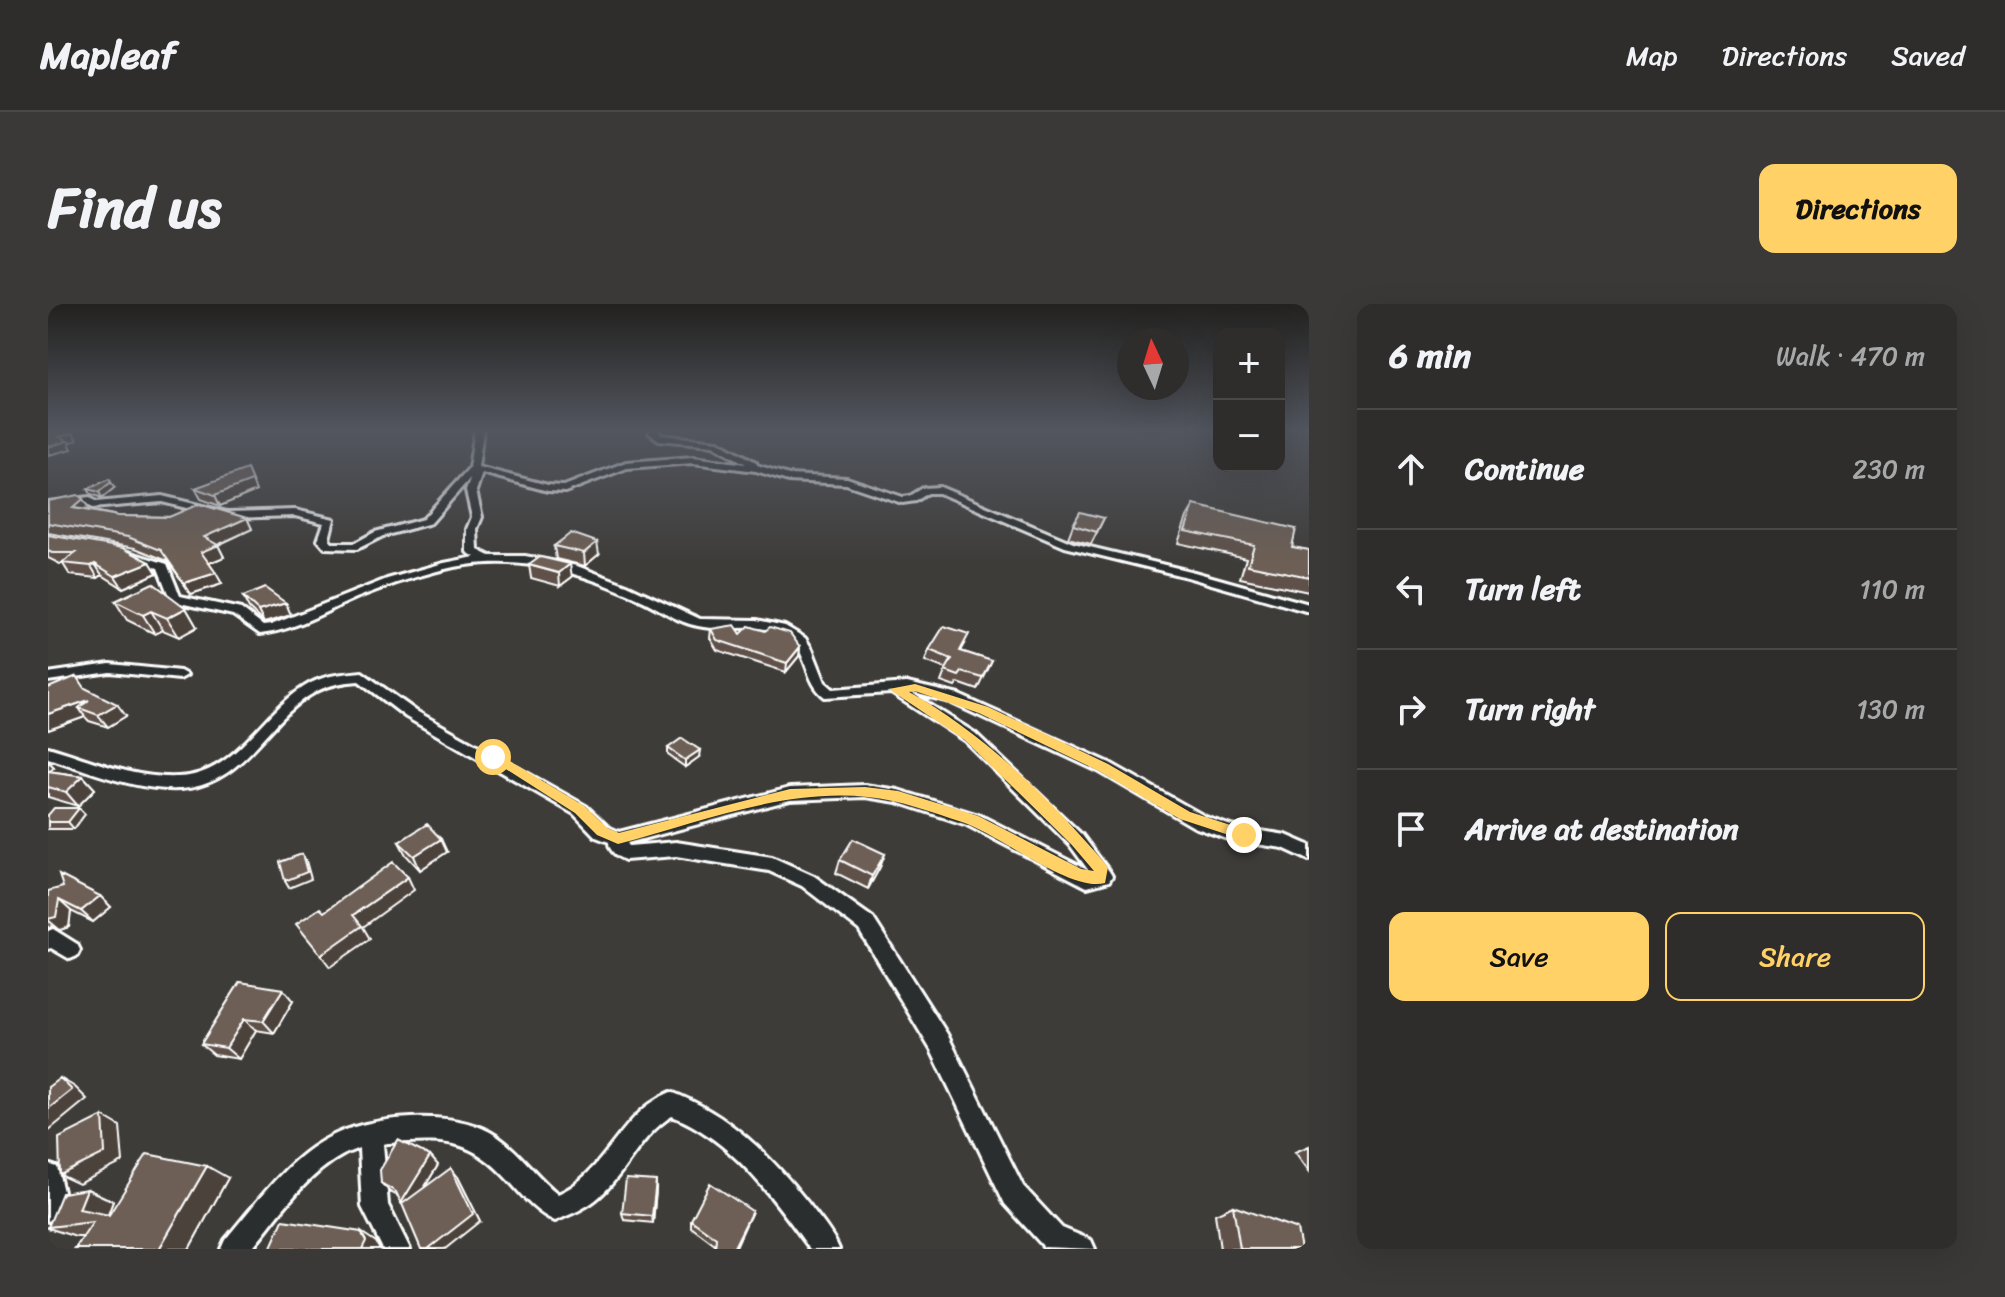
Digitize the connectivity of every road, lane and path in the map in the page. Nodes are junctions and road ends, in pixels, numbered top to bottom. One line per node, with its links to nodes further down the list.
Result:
1 (472, 474): 6 (street)
2 (476, 474): 8 (street)
3 (496, 474): 4 (street)
4 (603, 474)
5 (776, 474): 9 (street)
6 (48, 505)
7 (96, 549): 8 (street)
8 (486, 558): 12 (street)
9 (1309, 608)
10 (180, 675): 11 (street)
11 (48, 677)
12 (895, 689): 14 (street); 15 (street)
13 (48, 752): 14 (street)
14 (618, 839): 24 (street)
15 (1309, 853)
16 (48, 940): 17 (street)
17 (70, 950)
18 (370, 1133): 21 (street); 22 (street); 23 (street)
19 (48, 1176): 20 (street)
20 (48, 1208)
21 (234, 1249)
22 (397, 1249)
23 (826, 1249)
24 (1082, 1249)

